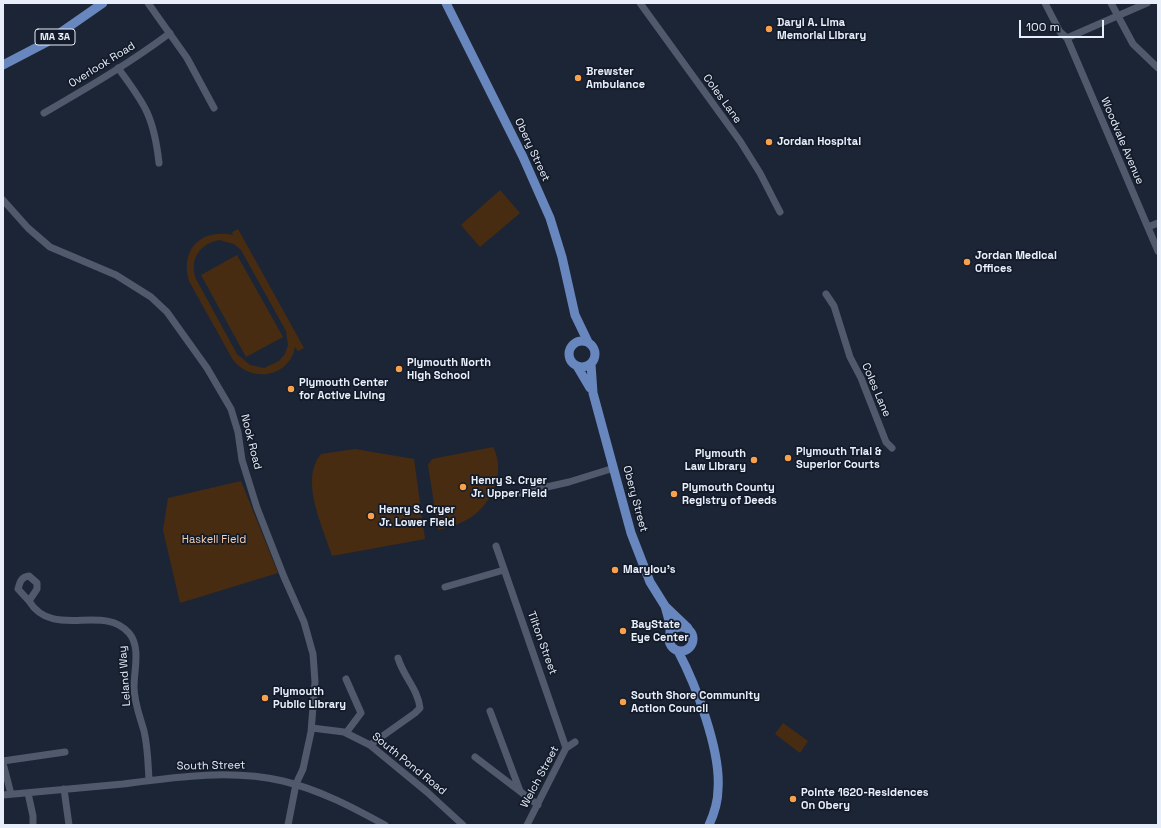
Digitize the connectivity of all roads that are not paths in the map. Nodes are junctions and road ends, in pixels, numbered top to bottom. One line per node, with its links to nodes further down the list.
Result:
1 (103, 3): 11 (main road, MA 3A)
2 (148, 3): 9 (street)
3 (446, 3): 23 (main road, Obery Street)
4 (640, 3): 18 (street, Coles Lane)
5 (1045, 3): 10 (street, Woodvale Avenue)
6 (1111, 3): 8 (street)
7 (1147, 3): 8 (street)
8 (1116, 15): 10 (street); 13 (street)
9 (170, 34): 12 (street, Overlook Road); 14 (street)
10 (1068, 38): 20 (street, Woodvale Avenue)
11 (3, 65)
12 (118, 68): 15 (street, Overlook Road); 16 (street)
13 (1158, 68)
14 (214, 108)
15 (44, 113)
16 (159, 163)
17 (3, 200): 45 (street, Nook Road)
18 (780, 212)
19 (1158, 223): 20 (street)
20 (1148, 227): 21 (street, Woodvale Avenue)
21 (1158, 251)
22 (826, 294): 29 (street, Coles Lane)
23 (575, 315): 24 (main road, Obery Street); 25 (main road, Obery Street)
24 (588, 342): 25 (main road); 26 (main road, Obery Street)
25 (575, 344): 27 (main road, Obery Street)
26 (591, 364): 27 (main road); 28 (main road, Obery Street)
27 (577, 366): 28 (main road, Obery Street)
28 (593, 393): 30 (main road, Obery Street)
29 (892, 448)
30 (614, 468): 31 (street); 36 (main road, Obery Street)
31 (520, 492)
32 (496, 546): 33 (street, Tilton Street)
33 (504, 570): 34 (street); 49 (street, Tilton Street)
34 (445, 587)
35 (29, 601): 53 (street, Leland Way)
36 (664, 606): 37 (main road, Obery Street); 38 (main road, Obery Street)
37 (688, 628): 38 (main road); 39 (main road, Obery Street)
38 (670, 634): 40 (main road, Obery Street)
39 (689, 649): 40 (main road); 42 (main road, Obery Street)
40 (678, 651): 42 (main road, Obery Street)
41 (398, 658): 48 (street)
42 (689, 674): 67 (main road, Obery Street)
43 (346, 679): 46 (street)
44 (490, 711): 56 (street)
45 (312, 728): 46 (street, South Pond Road); 54 (street, Nook Road)
46 (346, 733): 48 (street, South Pond Road)
47 (575, 742): 49 (street, Welch Street)
48 (370, 745): 65 (street, South Pond Road)
49 (566, 748): 60 (street, Welch Street)
50 (65, 752): 52 (street)
51 (475, 757): 56 (street)
52 (3, 762): 58 (street)
53 (149, 780): 54 (street, South Street); 55 (street, South Street)
54 (296, 784): 63 (street, Nook Road); 64 (street, South Street)
55 (64, 789): 57 (street, South Street); 62 (street)
56 (520, 791): 60 (street)
57 (28, 792): 58 (street, South Street); 61 (street)
58 (11, 794): 59 (street, South Street)
59 (3, 795)
60 (538, 805): 66 (street, Welch Street)
61 (33, 825)
62 (69, 825)
63 (288, 825)
64 (385, 825)
65 (463, 825)
66 (527, 825)
67 (709, 825)

